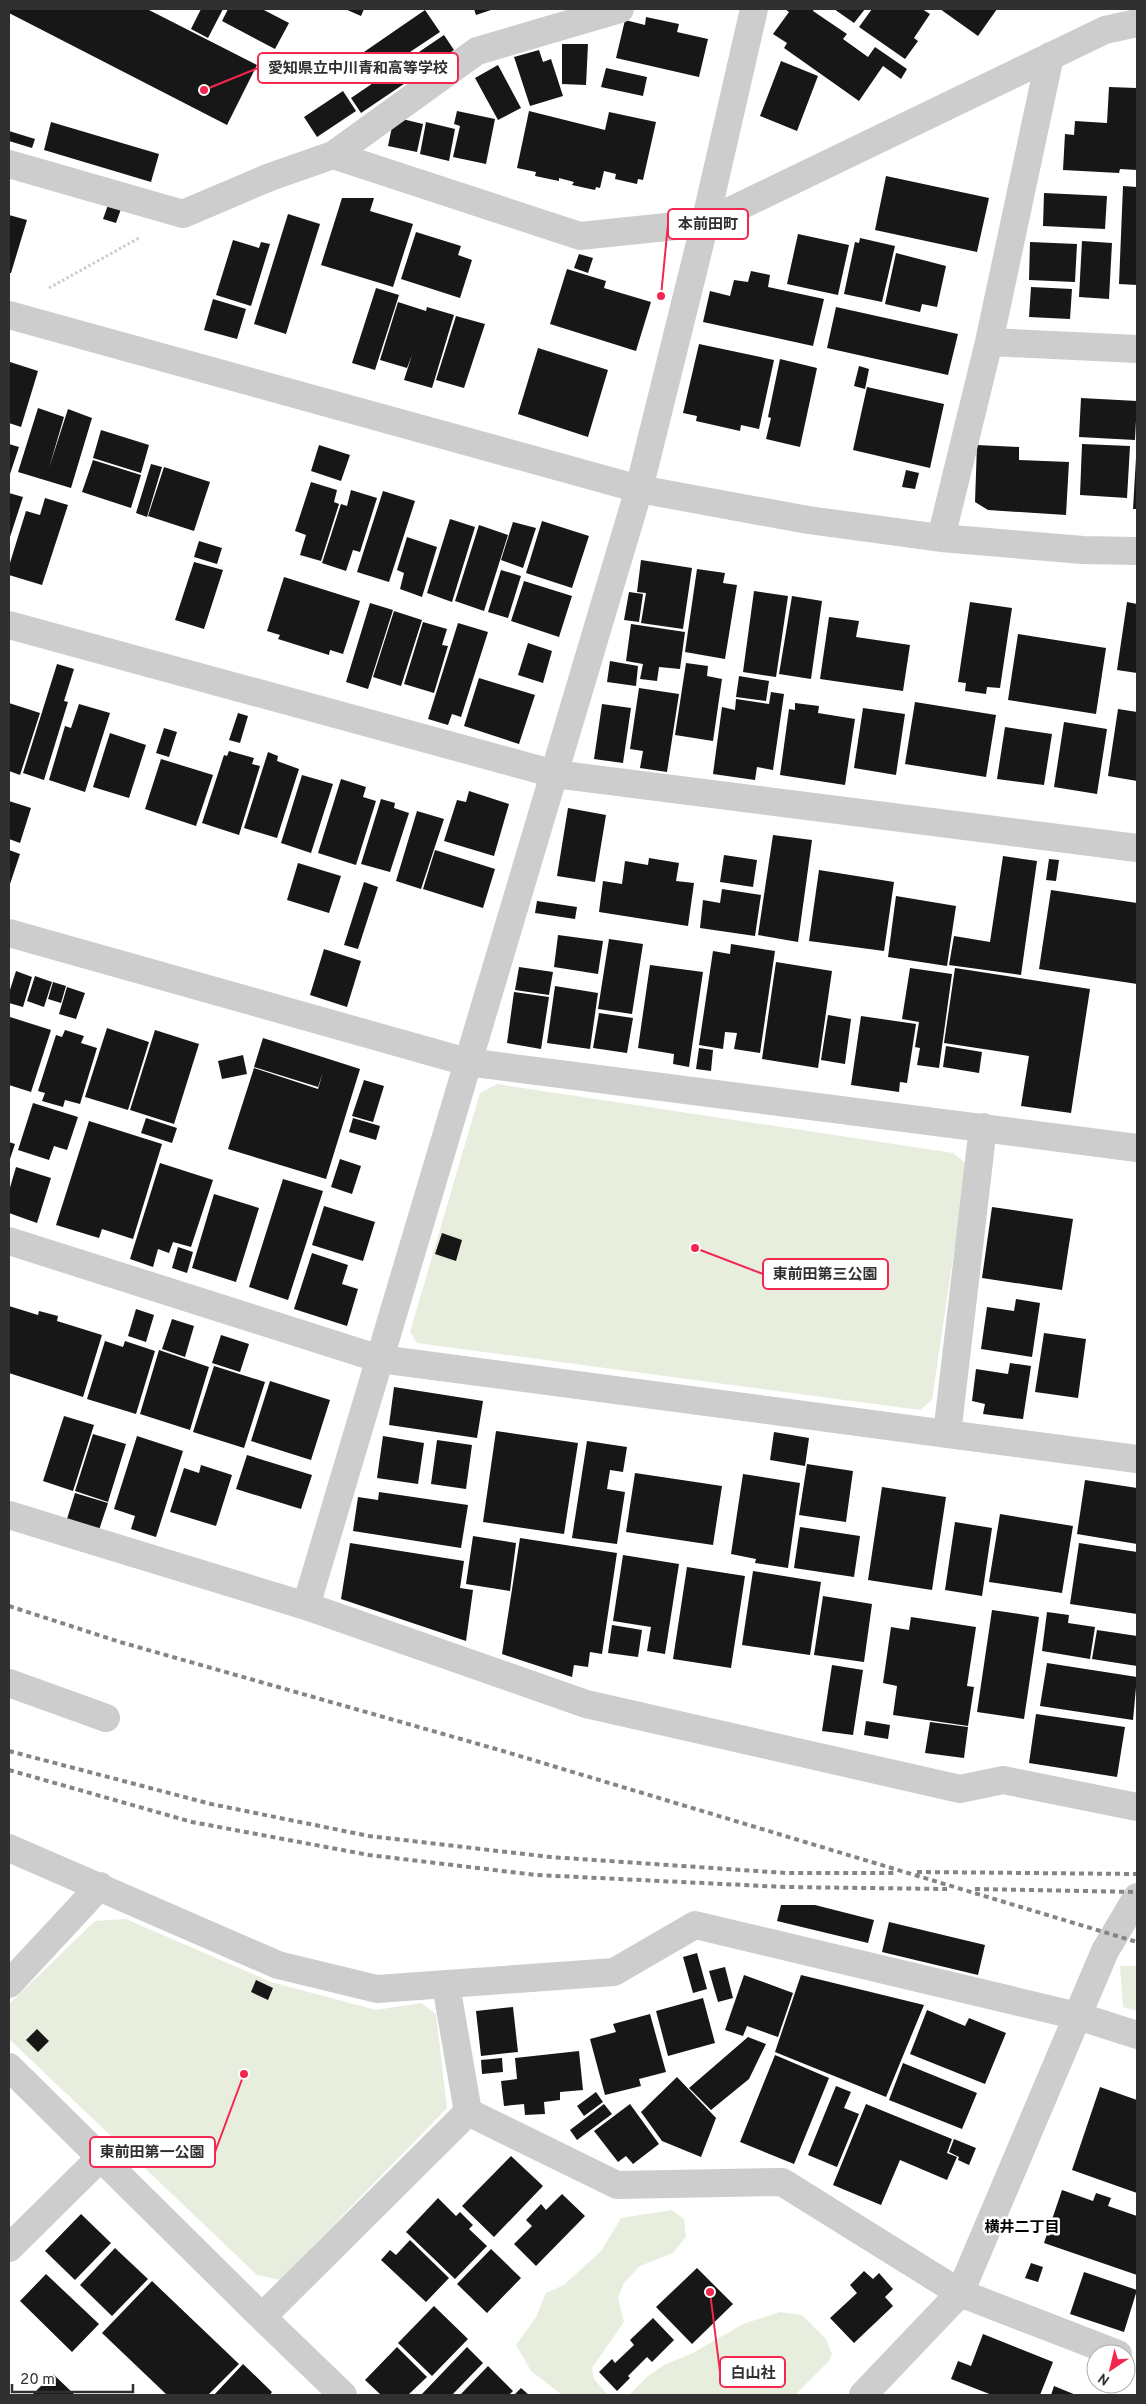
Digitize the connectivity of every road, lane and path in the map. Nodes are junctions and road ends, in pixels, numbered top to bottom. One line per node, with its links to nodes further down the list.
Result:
1 (620, 9): 5 (street)
2 (754, 9): 8 (street)
3 (1137, 23): 4 (street)
4 (1050, 56): 8 (street); 11 (street)
5 (333, 155): 7 (street); 8 (street)
6 (9, 164): 7 (street)
7 (183, 214): 9 (path)
8 (705, 223): 13 (street)
9 (40, 293)
10 (9, 315): 13 (street)
11 (990, 342): 12 (street); 14 (street)
12 (1137, 349)
13 (638, 489): 14 (street); 17 (street)
14 (941, 538): 15 (street)
15 (1137, 551)
16 (9, 625): 17 (street)
17 (555, 774): 18 (street); 20 (street)
18 (1137, 848)
19 (9, 933): 20 (street)
20 (467, 1062): 21 (street); 24 (street)
21 (983, 1127): 22 (street); 25 (street)
22 (1137, 1148)
23 (9, 1241): 24 (street)
24 (380, 1360): 25 (street); 28 (street)
25 (947, 1434): 26 (street)
26 (1137, 1459)
27 (9, 1515): 28 (street)
28 (306, 1606): 31 (street)
29 (9, 1683): 30 (street)
30 (106, 1718)
31 (1137, 1806)
32 (9, 1848): 33 (street)
33 (100, 1886): 35 (street); 36 (street)
34 (1137, 1897): 37 (street)
35 (9, 1984)
36 (446, 1985): 37 (street); 40 (street)
37 (1078, 2016): 38 (street); 43 (street)
38 (1137, 2035)
39 (9, 2067): 41 (street)
40 (468, 2112): 43 (street); 44 (street)
41 (100, 2158): 42 (street); 44 (street)
42 (9, 2248)
43 (960, 2293): 45 (street); 47 (street)
44 (262, 2318): 46 (street)
45 (1092, 2344)
46 (343, 2395)
47 (863, 2395)

